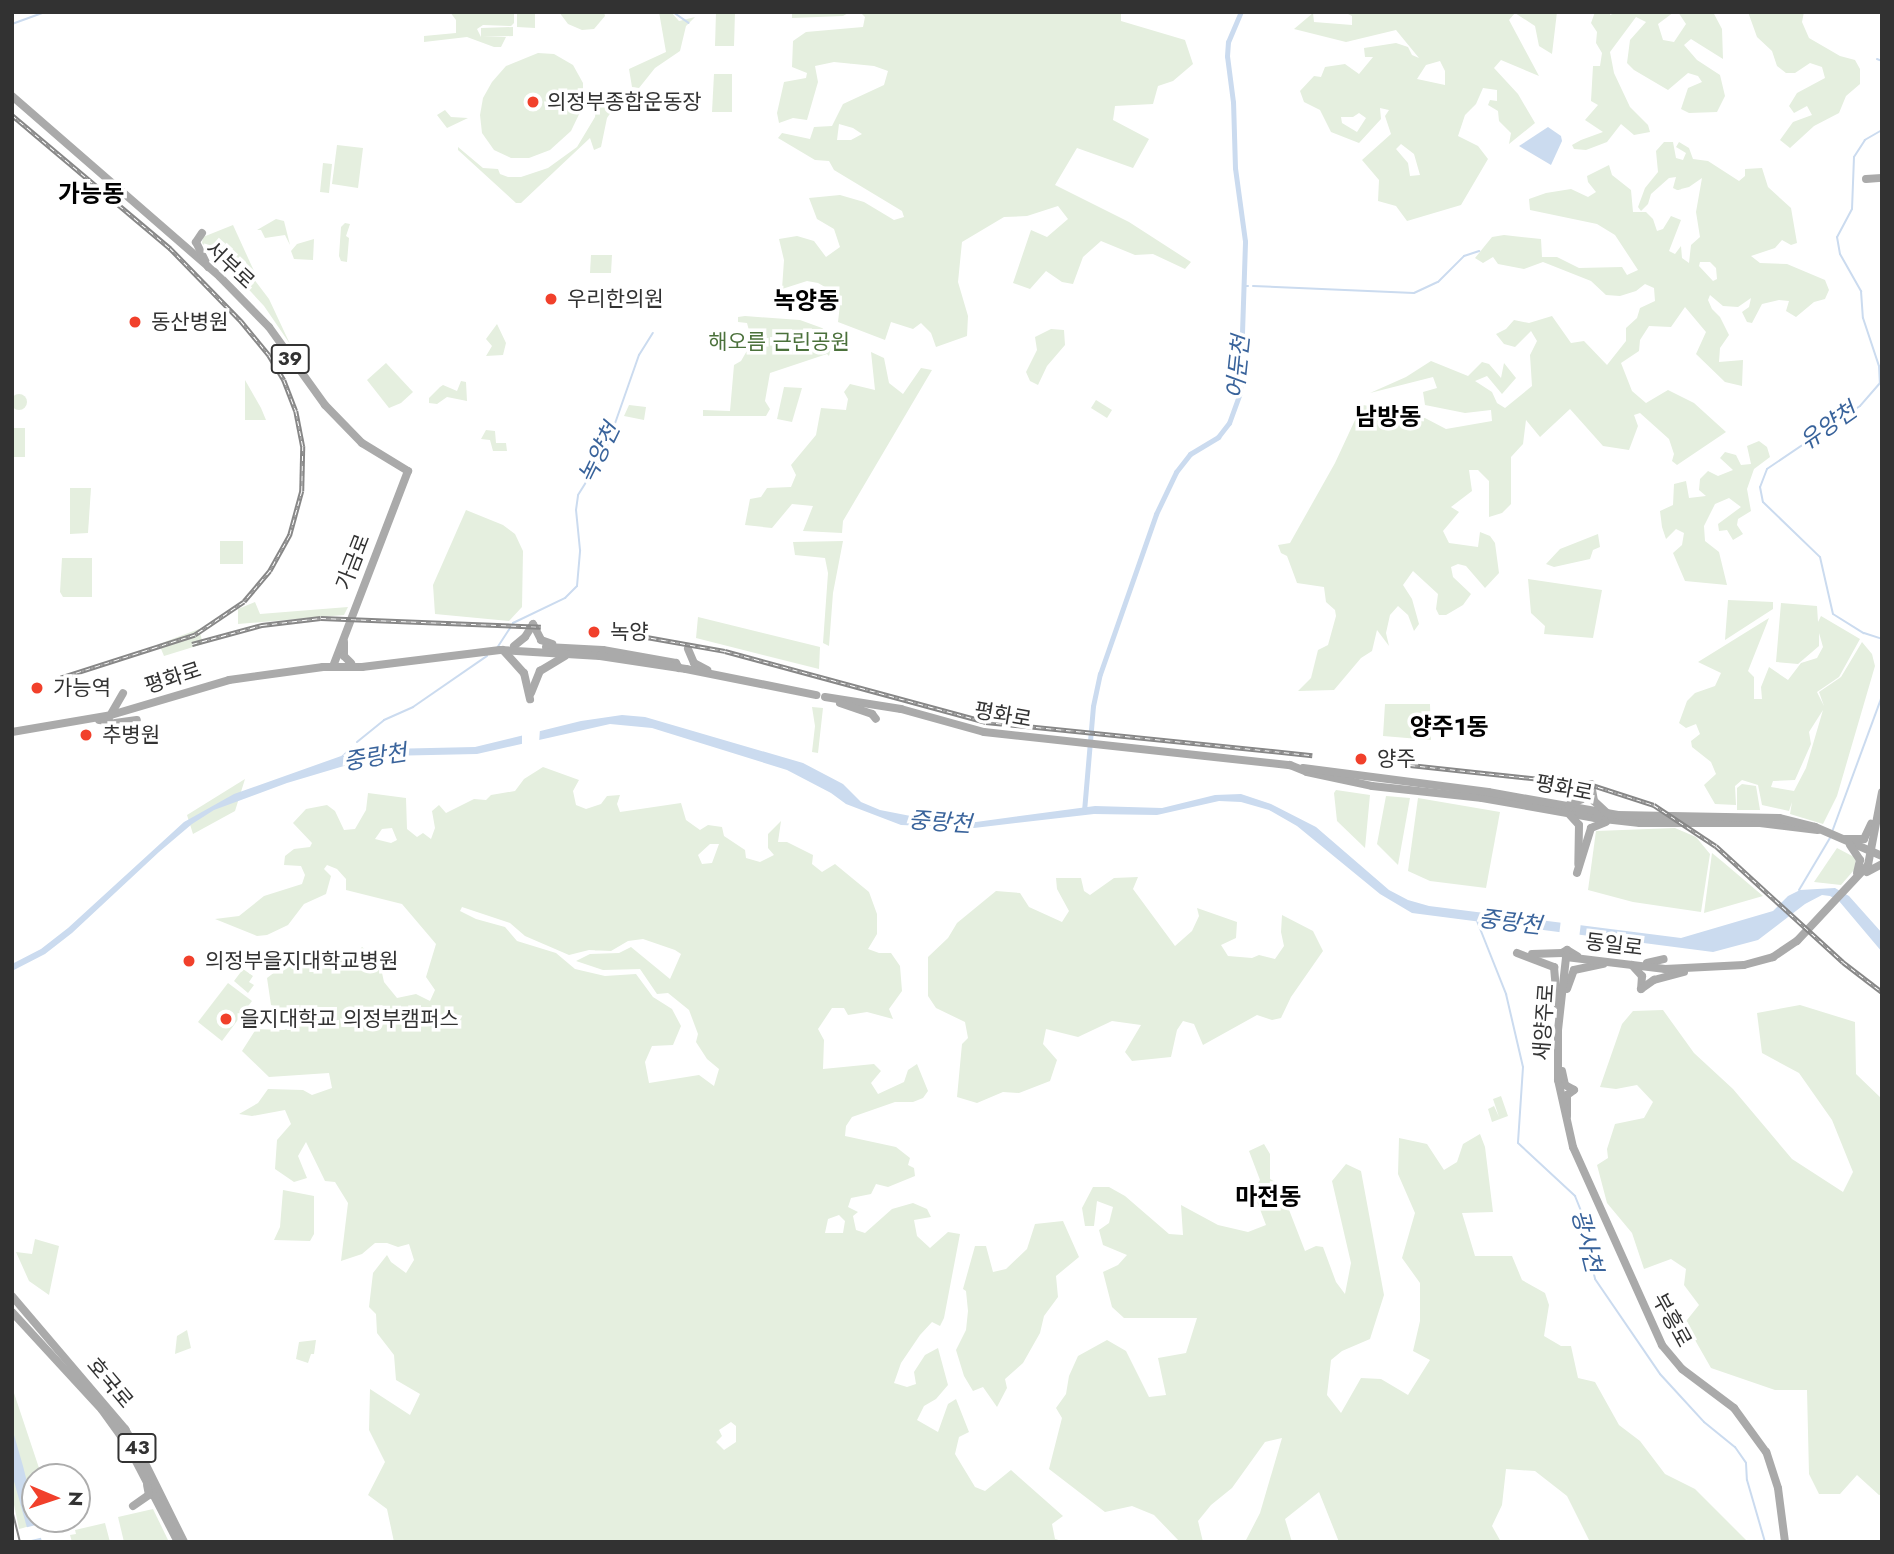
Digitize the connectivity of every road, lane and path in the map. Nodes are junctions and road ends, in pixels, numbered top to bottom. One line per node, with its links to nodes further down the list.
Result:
1 (12, 96): 5 (main road, 서부로 / 39)
2 (1882, 178): 3 (main road)
3 (1866, 179)
4 (202, 233): 5 (main road)
5 (208, 267): 6 (main road, 서부로 / 39)
6 (408, 471): 7 (main road, 가금로 / 39)
7 (344, 635): 13 (main road); 14 (main road, 가금로 / 39)
8 (514, 646): 9 (main road, 평화로); 10 (main road, 평화로); 10 (main road)
9 (497, 650): 10 (main road, 평화로); 10 (main road); 13 (main road, 평화로)
10 (570, 652): 11 (main road, 평화로)
11 (586, 652): 12 (main road, 평화로); 15 (main road, 평화로)
12 (670, 662): 15 (main road, 평화로); 16 (main road)
13 (348, 664): 14 (main road, 평화로)
14 (333, 666): 22 (main road, 평화로)
15 (680, 668): 16 (main road, 평화로)
16 (712, 674): 18 (main road, 평화로)
17 (123, 693): 22 (main road)
18 (824, 697): 19 (main road); 26 (main road, 평화로)
19 (876, 719)
20 (82, 720): 22 (main road, 평화로); 22 (main road); 23 (main road, 평화로)
21 (137, 720): 22 (main road)
22 (111, 722)
23 (12, 732)
24 (1882, 792): 25 (main road)
25 (1879, 806): 28 (main road); 29 (main road)
26 (1566, 809): 27 (main road, 평화로); 27 (main road); 27 (main road)
27 (1610, 817): 29 (main road, 평화로)
28 (1877, 820): 30 (main road); 31 (main road)
29 (1841, 840): 31 (main road, 평화로); 34 (main road)
30 (1882, 846)
31 (1872, 852): 32 (main road, 평화로); 34 (main road)
32 (1882, 856)
33 (1882, 864): 34 (main road)
34 (1851, 883): 41 (main road)
35 (1517, 953): 43 (main road)
36 (1532, 954): 38 (main road)
37 (1566, 957): 38 (main road, 동일로); 42 (main road, 새양주로)
38 (1597, 960): 39 (main road, 동일로)
39 (1609, 962): 40 (main road, 동일로); 42 (main road)
40 (1630, 964): 41 (main road, 동일로); 41 (main road); 41 (main road)
41 (1694, 969)
42 (1561, 1002): 43 (main road, 새양주로)
43 (1559, 1021): 44 (main road, 새양주로)
44 (1558, 1060): 45 (main road, 새양주로); 46 (main road)
45 (1559, 1089): 46 (main road, 부흥로)
46 (1568, 1133): 53 (main road, 부흥로)
47 (12, 1296): 52 (main road, 호국로 / 43)
48 (12, 1312): 49 (main road, 호국로 / 43)
49 (138, 1463): 50 (main road); 51 (main road, 호국로 / 43)
50 (133, 1506)
51 (178, 1542)
52 (184, 1542)
53 (1785, 1542)

